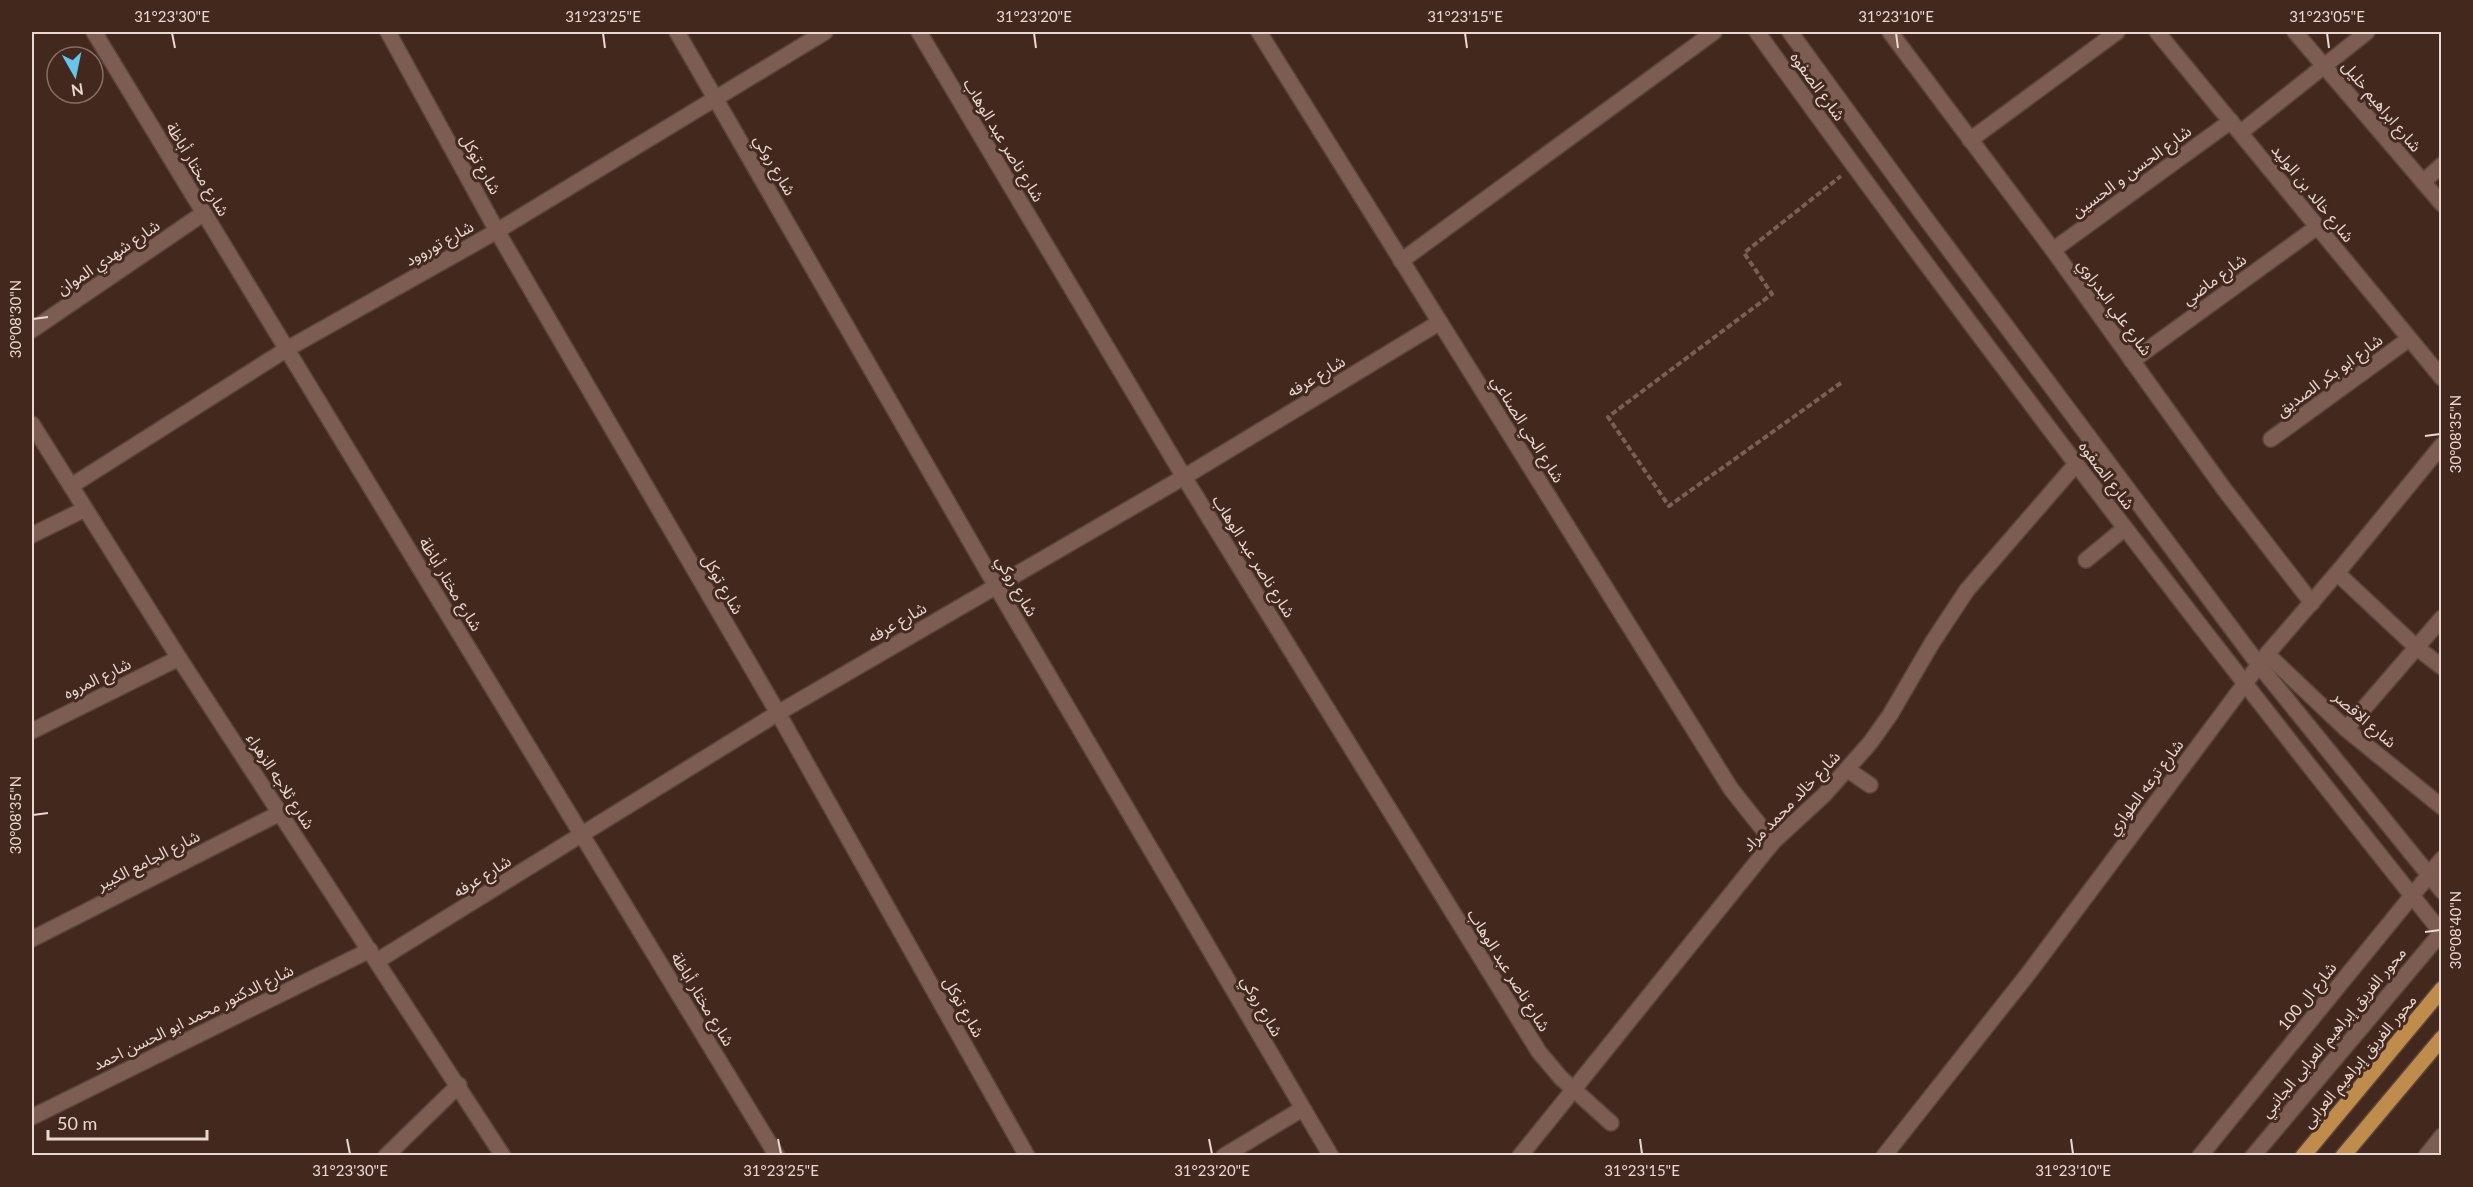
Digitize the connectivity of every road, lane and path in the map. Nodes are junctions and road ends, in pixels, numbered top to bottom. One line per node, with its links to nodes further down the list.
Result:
1 (94, 32): 23 (street, شارع مختار أباظة)
2 (388, 32): 25 (street, شارع توكل)
3 (677, 32): 16 (street, شارع روكي)
4 (825, 32): 16 (street, شارع توروود)
5 (919, 32): 39 (street, شارع ناصر عبد الوهاب)
6 (1259, 32): 27 (street, شارع الحي الصناعي)
7 (1714, 32): 27 (street)
8 (1757, 32): 20 (street, شارع الصفوه)
9 (1790, 32): 51 (street, شارع الصفوه)
10 (1892, 32): 18 (street, شارع علي البدراوي)
11 (2117, 32): 18 (street)
12 (2157, 32): 17 (street, شارع خالد بن الوليد)
13 (2295, 32): 15 (street, شارع ابراهيم خليل)
14 (2367, 32): 15 (street, شارع الحسن و الحسين)
15 (2324, 66): 17 (street, شارع الحسن و الحسين); 21 (street, شارع ابراهيم خليل)
16 (716, 99): 25 (street, شارع توروود); 46 (street, شارع روكي)
17 (2236, 127): 24 (street, شارع خالد بن الوليد); 26 (street, شارع الحسن و الحسين)
18 (1970, 140): 26 (street, شارع علي البدراوي)
19 (2442, 165): 21 (street)
20 (1853, 166): 34 (path); 38 (street, شارع الصفوه)
21 (2423, 182): 22 (street, شارع ابراهيم خليل)
22 (2442, 204)
23 (204, 213): 29 (street, شارع شهدي الموان); 31 (street, شارع مختار أباظة)
24 (2317, 227): 30 (street, شارع خالد بن الوليد); 32 (street, شارع ماضي)
25 (497, 231): 31 (street, شارع توروود); 54 (street, شارع توكل)
26 (2052, 250): 32 (street, شارع علي البدراوي)
27 (1401, 261): 28 (street, شارع الحي الصناعي)
28 (1440, 322): 39 (street, شارع عرفه); 62 (street, شارع الحي الصناعي)
29 (32, 330)
30 (2409, 339): 33 (street, شارع خالد بن الوليد); 36 (street, شارع ابو بكر الصديق)
31 (287, 349): 40 (street, شارع توروود); 61 (street, شارع مختار أباظة)
32 (2132, 361): 47 (street, شارع علي البدراوي)
33 (2442, 378)
34 (1841, 383)
35 (32, 424): 40 (street, شارع ثلاجه الزهراء)
36 (2271, 439)
37 (2442, 445): 45 (street, شارع ترعه الطواري)
38 (2076, 464): 42 (street, شارع الصفوه); 57 (street, شارع خالد محمد مراد)
39 (1184, 477): 46 (street, شارع عرفه); 73 (street, شارع ناصر عبد الوهاب)
40 (71, 486): 41 (street, شارع ثلاجه الزهراء)
41 (85, 509): 43 (street); 50 (street, شارع ثلاجه الزهراء)
42 (2125, 528): 44 (street); 53 (street, شارع الصفوه)
43 (32, 535)
44 (2086, 560)
45 (2337, 573): 47 (street, شارع ترعه الطواري); 49 (street)
46 (996, 586): 54 (street, شارع عرفه); 74 (street, شارع روكي)
47 (2312, 603): 51 (street, شارع ترعه الطواري)
48 (2442, 618): 49 (street)
49 (2416, 647): 52 (street); 55 (street)
50 (179, 658): 56 (street, شارع المروه); 60 (street, شارع ثلاجه الزهراء)
51 (2263, 659): 53 (street, شارع ترعه الطواري); 55 (street, شارع الاقصر); 64 (street, شارع الصفوه)
52 (2442, 667)
53 (2244, 684): 66 (street, شارع الصفوه); 85 (street, شارع ترعه الطواري)
54 (778, 713): 61 (street, شارع عرفه); 81 (street, شارع توكل)
55 (2346, 729): 59 (street, شارع الاقصر)
56 (32, 731)
57 (1848, 770): 58 (street); 62 (street, شارع خالد محمد مراد)
58 (1870, 785)
59 (2442, 807)
60 (280, 813): 68 (street, شارع الجامع الكبير); 69 (street, شارع ثلاجه الزهراء)
61 (582, 835): 69 (street, شارع عرفه); 80 (street, شارع مختار أباظة)
62 (1773, 842): 73 (street, شارع خالد محمد مراد)
63 (2442, 859): 64 (street, شارع ال 100)
64 (2428, 875): 65 (street, شارع الصفوه); 66 (street, شارع ال 100)
65 (2442, 891)
66 (2412, 895): 67 (street, شارع الصفوه); 86 (street, شارع ال 100)
67 (2441, 932): 87 (street, محور الفريق إبراهيم العرابى الجانبي)
68 (32, 939)
69 (374, 955): 72 (street, شارع ثلاجه الزهراء); 75 (street, شارع الدكتور محمد ابو الحسن احمد)
70 (2442, 989): 88 (main road, محور الفريق إبراهيم العرابى)
71 (2442, 1038): 89 (main road)
72 (459, 1085): 78 (street); 79 (street, شارع ثلاجه الزهراء)
73 (1573, 1090): 76 (street, شارع ناصر عبد الوهاب); 84 (street, شارع خالد محمد مراد)
74 (1302, 1109): 82 (street); 83 (street, شارع روكي)
75 (32, 1117)
76 (1611, 1123)
77 (2442, 1136): 90 (street)
78 (386, 1155)
79 (503, 1155)
80 (777, 1155)
81 (1027, 1155)
82 (1224, 1155)
83 (1331, 1155)
84 (1520, 1155)
85 (1884, 1155)
86 (2200, 1155)
87 (2253, 1155)
88 (2304, 1155)
89 (2343, 1155)
90 (2426, 1155)

